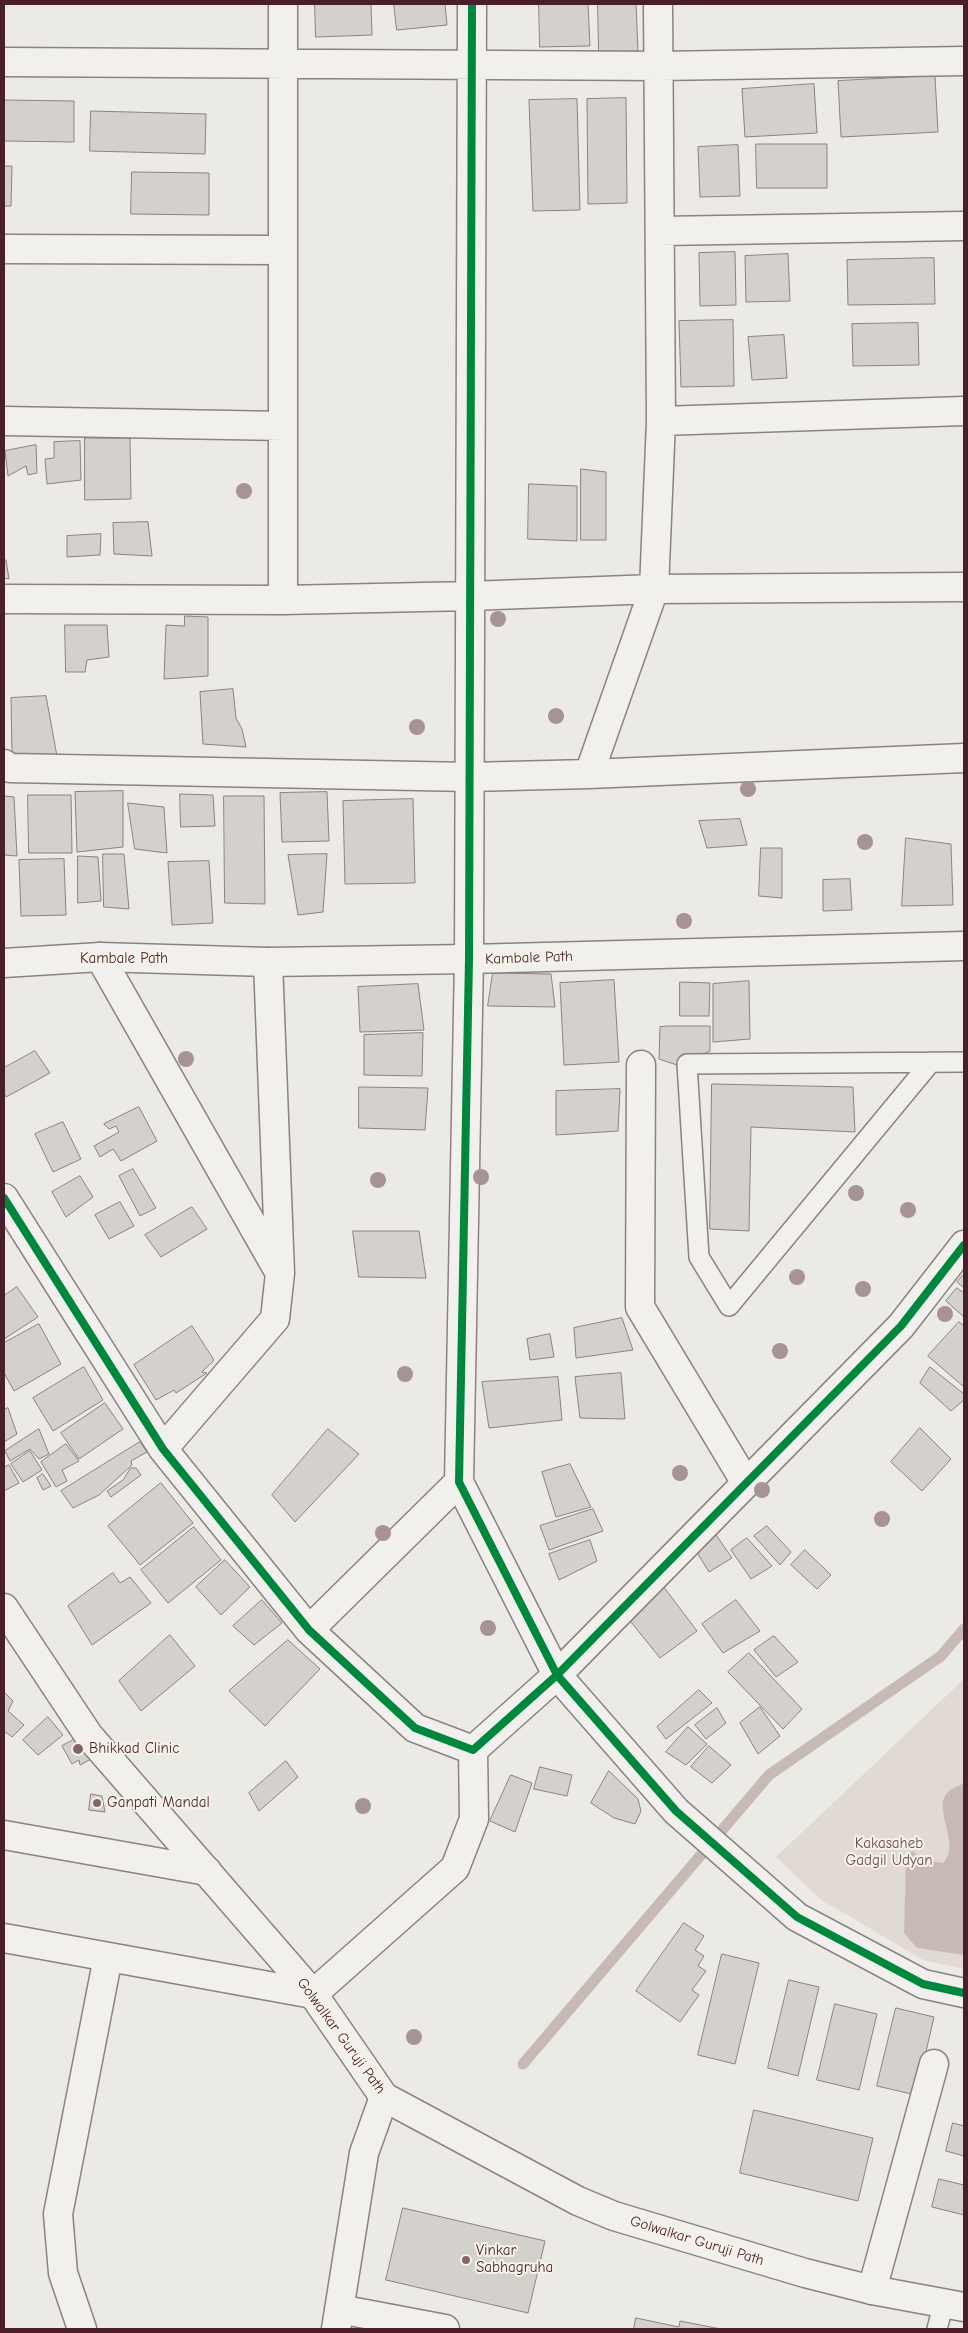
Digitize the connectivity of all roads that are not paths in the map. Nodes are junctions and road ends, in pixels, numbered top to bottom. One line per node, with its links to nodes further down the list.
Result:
1 (283, 4): 6 (street)
2 (472, 4): 7 (street)
3 (658, 4): 8 (street)
4 (964, 61): 8 (street)
5 (4, 62): 6 (street)
6 (283, 63): 7 (street); 12 (street)
7 (472, 65): 8 (street); 19 (street)
8 (660, 66): 10 (street)
9 (964, 226): 10 (street)
10 (661, 231): 15 (street)
11 (4, 249): 12 (street)
12 (283, 250): 16 (street)
13 (964, 411): 15 (street)
14 (4, 421): 16 (street)
15 (661, 421): 18 (street)
16 (283, 426): 21 (street)
17 (964, 587): 18 (street)
18 (654, 589): 19 (street); 24 (street)
19 (470, 596): 21 (street); 25 (street)
20 (4, 599): 21 (street)
21 (283, 600)
22 (964, 758): 24 (street)
23 (4, 764): 25 (street)
24 (589, 774): 25 (street)
25 (469, 777): 28 (street)
26 (964, 944): 28 (street, Kambale Path)
27 (100, 956): 29 (street, Kambale Path); 30 (street, Kambale Path); 36 (street)
28 (469, 959): 29 (street, Kambale Path); 38 (street)
29 (268, 962): 36 (street)
30 (4, 963)
31 (930, 1062): 31 (lane); 32 (lane)
32 (964, 1062)
33 (642, 1064): 39 (street)
34 (4, 1198): 37 (street)
35 (964, 1245): 39 (street)
36 (280, 1273): 37 (street)
37 (163, 1450): 41 (street)
38 (459, 1482): 41 (street); 42 (street)
39 (746, 1483): 42 (street)
40 (4, 1608): 45 (street, Golwalkar Guruji Path)
41 (309, 1630): 43 (street)
42 (557, 1675): 43 (street); 48 (street)
43 (473, 1750): 49 (street)
44 (4, 1835): 45 (street)
45 (207, 1871): 49 (street, Golwalkar Guruji Path)
46 (4, 1938): 47 (street)
47 (108, 1957): 49 (street); 55 (street)
48 (964, 1993)
49 (314, 1994): 51 (street, Golwalkar Guruji Path)
50 (934, 2064): 52 (street)
51 (384, 2097): 52 (street, Golwalkar Guruji Path); 54 (street)
52 (872, 2290): 53 (street, Golwalkar Guruji Path)
53 (954, 2305): 57 (lane)
54 (337, 2319): 56 (street)
55 (82, 2329)
56 (445, 2329)
57 (937, 2329)

